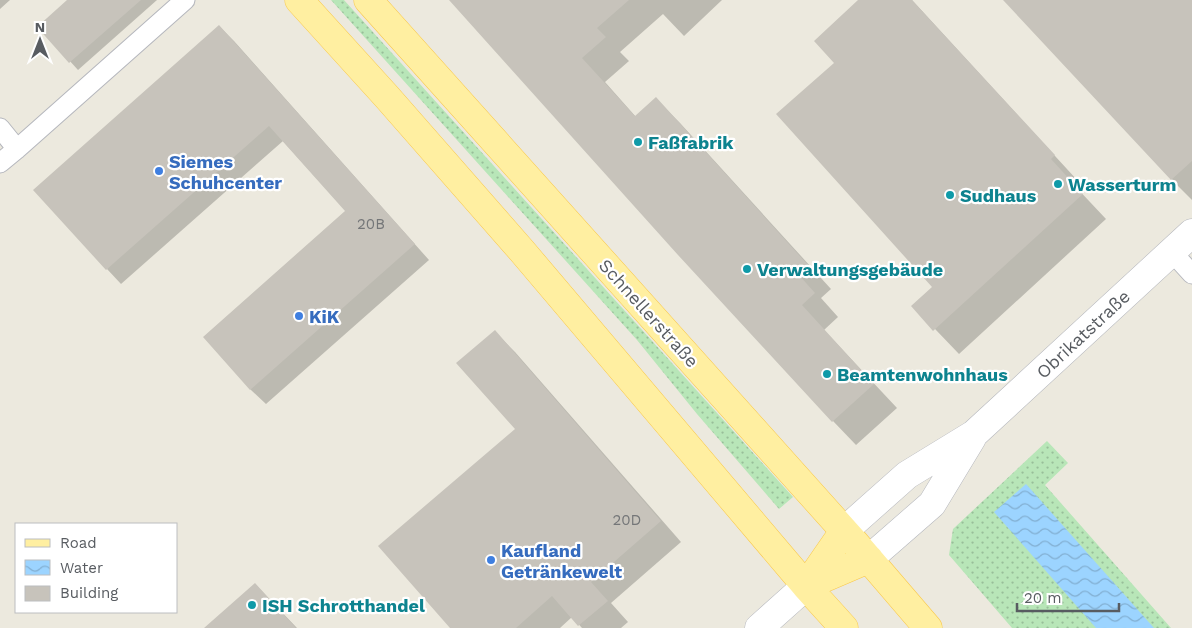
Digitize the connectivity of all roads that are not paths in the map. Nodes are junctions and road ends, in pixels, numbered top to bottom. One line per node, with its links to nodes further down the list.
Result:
1 (299, 0): 13 (main road)
2 (368, 0): 11 (main road, Schnellerstraße)
3 (183, 1): 5 (lane)
4 (0, 128): 5 (lane)
5 (17, 149): 6 (lane)
6 (0, 164)
7 (1192, 233): 8 (street, Obrikatstraße)
8 (1172, 252): 9 (lane); 10 (street, Obrikatstraße)
9 (1192, 274)
10 (974, 434): 11 (street, Obrikatstraße); 12 (street, Obrikatstraße)
11 (844, 531): 12 (main road, Schnellerstraße); 13 (main road)
12 (869, 559): 13 (main road); 16 (main road, Schnellerstraße)
13 (806, 586): 14 (street); 15 (main road)
14 (759, 628)
15 (844, 628)
16 (928, 628)

